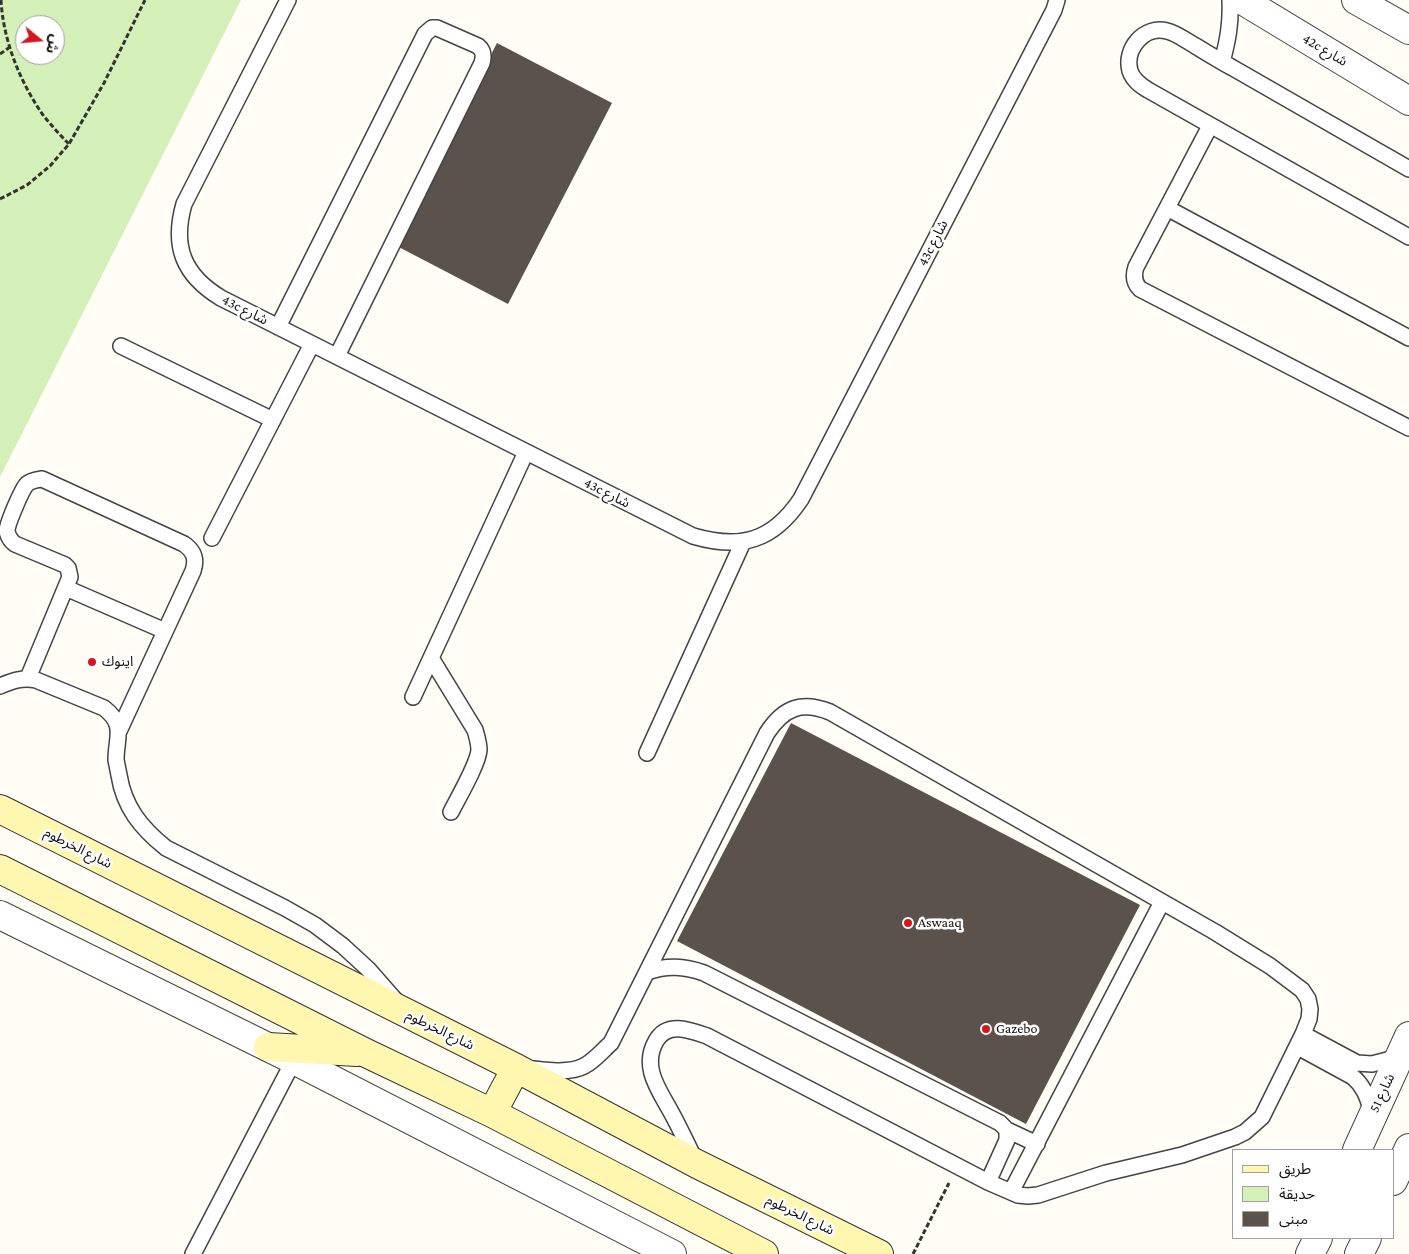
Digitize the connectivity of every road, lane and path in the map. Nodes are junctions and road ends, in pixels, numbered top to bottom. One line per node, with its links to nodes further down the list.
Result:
1 (1, 0): 9 (path)
2 (145, 0): 14 (path)
3 (288, 0): 19 (lane, 43c شارع)
4 (1230, 0): 11 (lane)
5 (1242, 0): 12 (street, 42c شارع)
6 (1356, 0): 8 (street)
7 (1058, 3): 28 (lane, 43c شارع)
8 (1409, 30)
9 (10, 47): 10 (path); 14 (path)
10 (0, 54)
11 (1222, 62): 13 (lane); 15 (lane)
12 (1409, 101)
13 (1210, 126): 17 (lane); 18 (lane)
14 (69, 144): 16 (path)
15 (1409, 169)
16 (0, 199)
17 (1167, 208): 20 (lane); 25 (lane)
18 (1409, 236)
19 (278, 327): 21 (lane, 43c شارع); 23 (lane)
20 (1409, 338)
21 (312, 344): 23 (lane, 43c شارع); 24 (lane)
22 (121, 346): 24 (lane)
23 (337, 356): 26 (lane, 43c شارع)
24 (273, 420): 27 (lane)
25 (1409, 428)
26 (526, 452): 28 (lane, 43c شارع); 31 (lane)
27 (212, 538)
28 (743, 542): 36 (lane)
29 (66, 588): 30 (lane); 30 (lane); 32 (lane)
30 (165, 631): 35 (lane)
31 (431, 658): 34 (lane); 38 (lane)
32 (28, 678): 33 (lane); 35 (lane)
33 (0, 686)
34 (413, 696)
35 (119, 731): 43 (lane)
36 (647, 753)
37 (0, 809): 43 (main road, شارع الخرطوم)
38 (452, 812)
39 (0, 869): 47 (main road)
40 (1162, 902): 42 (lane); 44 (lane); 53 (lane)
41 (0, 915): 46 (street)
42 (647, 972): 49 (lane); 52 (lane)
43 (406, 1014): 49 (main road, شارع الخرطوم)
44 (1300, 1041): 45 (lane); 51 (lane); 62 (lane)
45 (1404, 1046): 51 (street, شارع 51)
46 (268, 1048): 47 (main road); 48 (street)
47 (366, 1053): 50 (main road)
48 (294, 1060): 64 (lane); 65 (street)
49 (516, 1068): 50 (main road); 56 (main road, شارع الخرطوم)
50 (492, 1113): 66 (main road)
51 (1373, 1114): 55 (street, شارع 51)
52 (1007, 1130): 53 (lane); 60 (lane)
53 (1037, 1144): 62 (lane)
54 (1409, 1148): 59 (street)
55 (1357, 1149)
56 (697, 1164): 57 (lane); 67 (main road, شارع الخرطوم)
57 (958, 1167): 60 (lane); 68 (path)
58 (1409, 1175): 61 (street)
59 (1394, 1179)
60 (988, 1182): 62 (lane)
61 (1394, 1184)
62 (1011, 1192)
63 (1366, 1239): 69 (street)
64 (193, 1254)
65 (672, 1254)
66 (764, 1254)
67 (878, 1254)
68 (913, 1254)
69 (1359, 1254)

